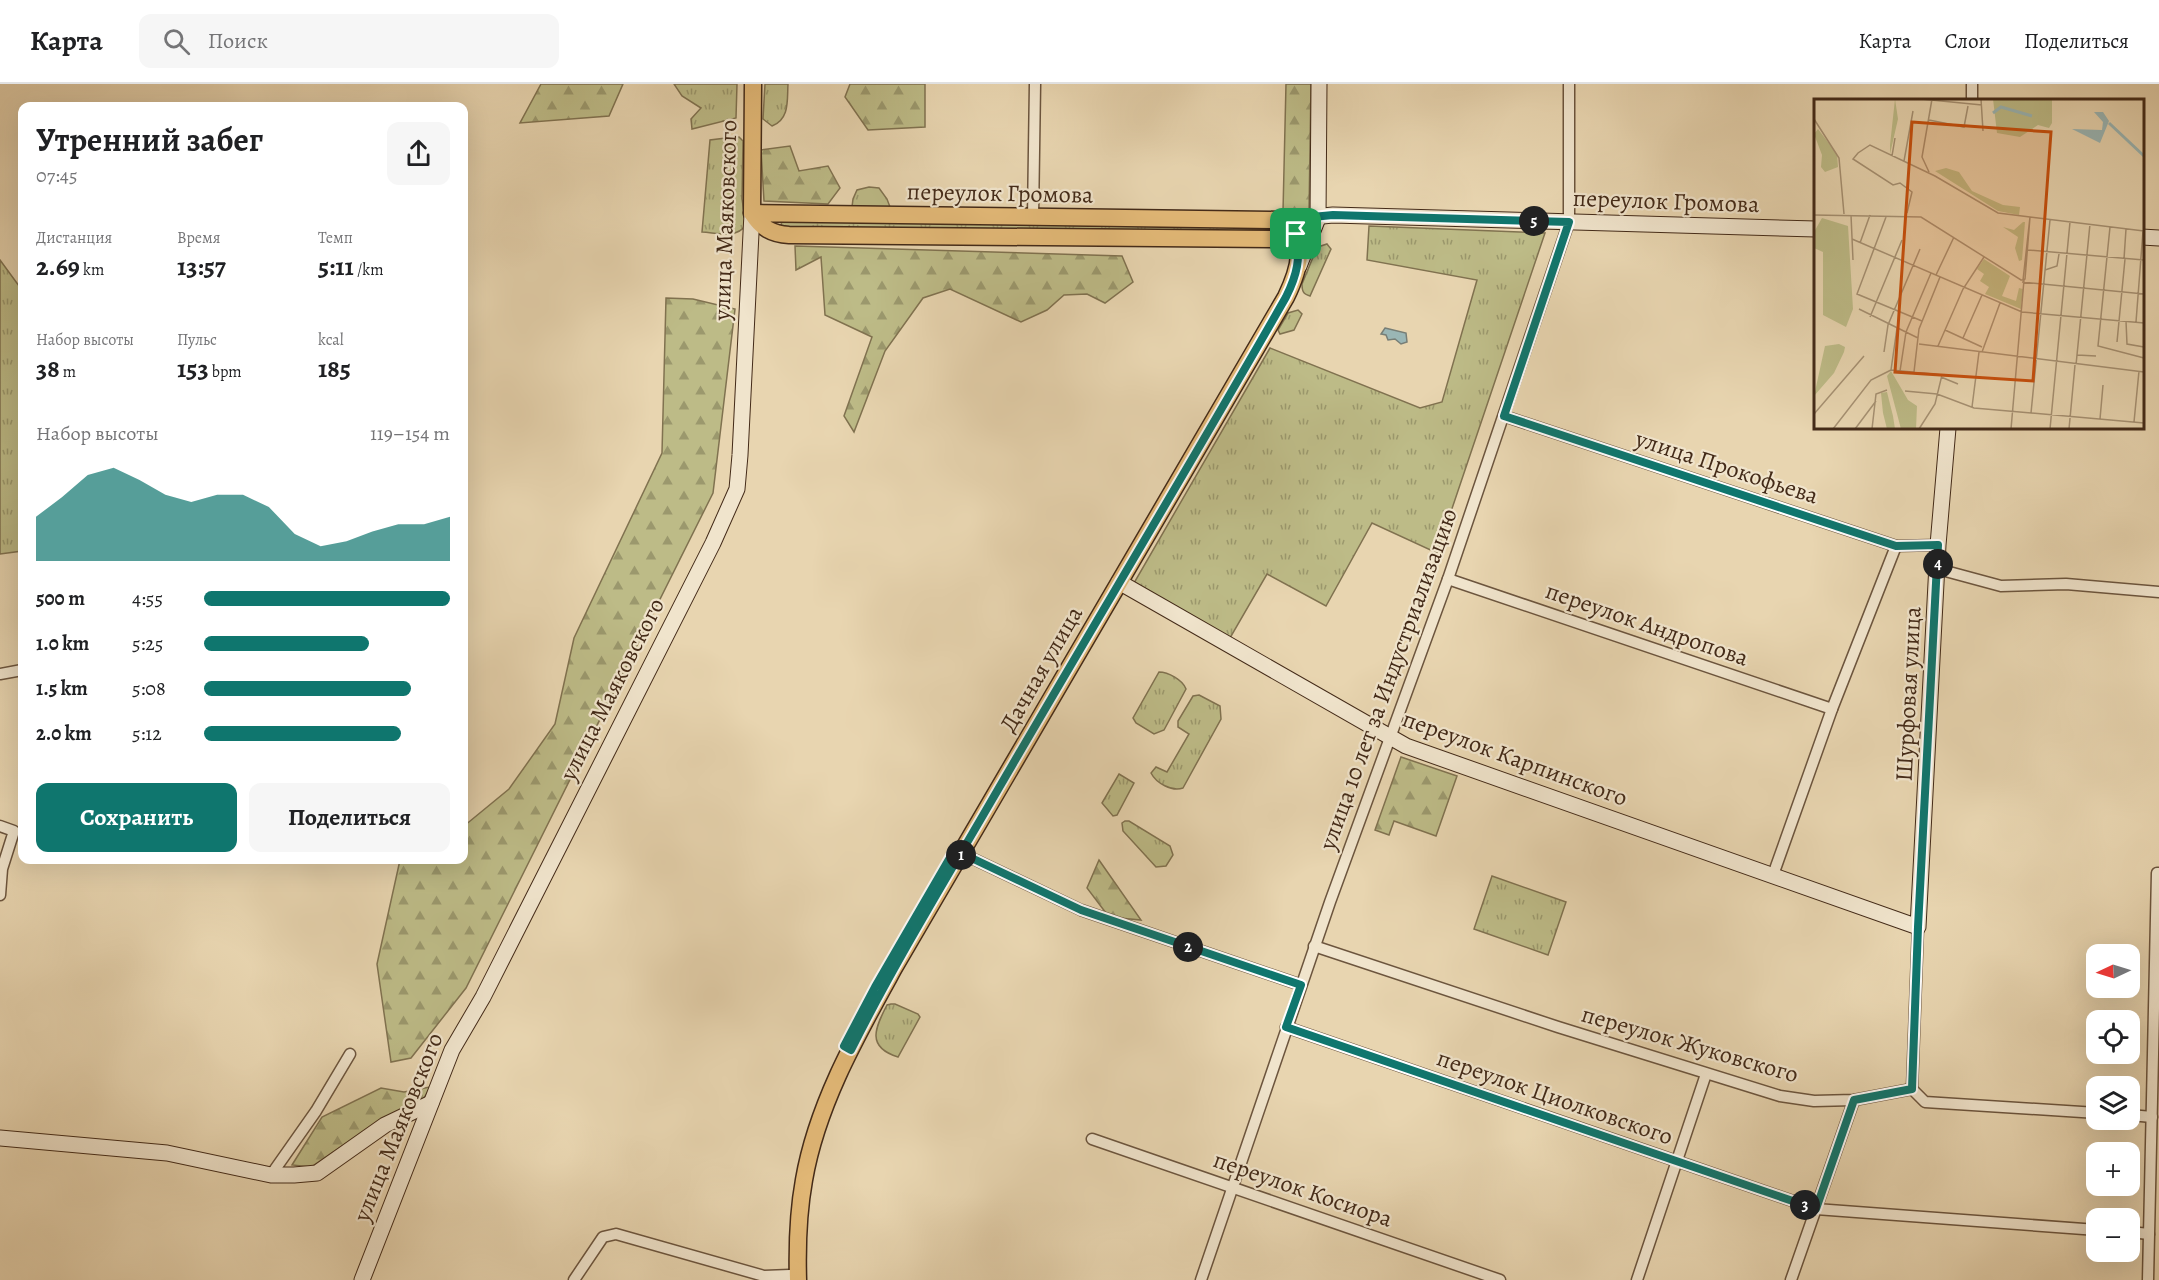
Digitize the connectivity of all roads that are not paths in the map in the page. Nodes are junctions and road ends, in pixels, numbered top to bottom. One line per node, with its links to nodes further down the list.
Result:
1 (753, 84): 5 (main road, улица Маяковского)
2 (1035, 84): 6 (street)
3 (1320, 84): 7 (street, Дачная улица)
4 (1569, 84): 9 (street, улица 10 лет за Индустриализацию)
5 (752, 213): 6 (main road, переулок Громова); 14 (main road, переулок Громова); 41 (street, улица Маяковского)
6 (1033, 217): 8 (main road, переулок Громова)
7 (1318, 218): 8 (street, переулок Громова); 9 (street, переулок Громова); 11 (street); 15 (street, Дачная улица)
8 (1281, 220): 11 (main road)
9 (1569, 222): 10 (street, переулок Громова); 16 (street, улица 10 лет за Индустриализацию)
10 (1814, 229)
11 (1296, 234): 14 (main road, переулок Громова); 15 (main road)
12 (2144, 237): 13 (street)
13 (2159, 238)
14 (1277, 239): 15 (main road)
15 (1294, 268): 22 (main road, Дачная улица)
16 (1504, 416): 19 (street, улица Прокофьева); 21 (street, улица 10 лет за Индустриализацию)
17 (1948, 429): 18 (street, Шурфовая улица)
18 (1938, 545): 19 (street, улица Прокофьева); 20 (street, Шурфовая улица)
19 (1896, 546): 26 (street, Шурфовая улица)
20 (1938, 569): 23 (street); 33 (street, Шурфовая улица)
21 (1448, 579): 26 (street, переулок Андропова); 27 (street, улица 10 лет за Индустриализацию)
22 (1116, 580): 27 (street, переулок Карпинского); 29 (main road, Дачная улица)
23 (2159, 592)
24 (18, 671): 25 (street)
25 (0, 674)
26 (1832, 709): 31 (street, Шурфовая улица)
27 (1390, 737): 31 (street, переулок Карпинского); 34 (street, улица 10 лет за Индустриализацию)
28 (0, 826): 32 (street)
29 (958, 851): 35 (street); 54 (main road, Дачная улица)
30 (2158, 873): 44 (street)
31 (1773, 875): 33 (street, переулок Карпинского)
32 (0, 895)
33 (1918, 927): 39 (street)
34 (1314, 946): 35 (street, улица 10 лет за Индустриализацию); 38 (street, переулок Жуковского)
35 (1301, 985): 36 (street, улица 10 лет за Индустриализацию)
36 (1286, 1027): 47 (street, переулок Циолковского); 49 (street, улица 10 лет за Индустриализацию)
37 (350, 1054): 48 (street)
38 (1707, 1074): 40 (street, переулок Жуковского); 47 (street)
39 (1912, 1089): 40 (street, переулок Жуковского); 42 (street)
40 (1854, 1100): 50 (street)
41 (431, 1103): 48 (street); 55 (street, улица Маяковского)
42 (2086, 1112)
43 (2140, 1116): 44 (street)
44 (2152, 1117): 53 (street)
45 (0, 1138): 48 (street)
46 (1092, 1139): 49 (street, переулок Косиора)
47 (1677, 1160): 50 (street, переулок Циолковского); 59 (street)
48 (271, 1175)
49 (1233, 1186): 57 (street, улица 10 лет за Индустриализацию); 58 (street, переулок Косиора)
50 (1816, 1209): 51 (street, переулок Циолковского); 60 (street)
51 (2086, 1229)
52 (2140, 1233): 53 (street)
53 (2149, 1234): 61 (street)
54 (794, 1277): 56 (street)
55 (362, 1280)
56 (574, 1280)
57 (1201, 1280)
58 (1500, 1280)
59 (1636, 1280)
60 (1791, 1280)
61 (2148, 1280)

